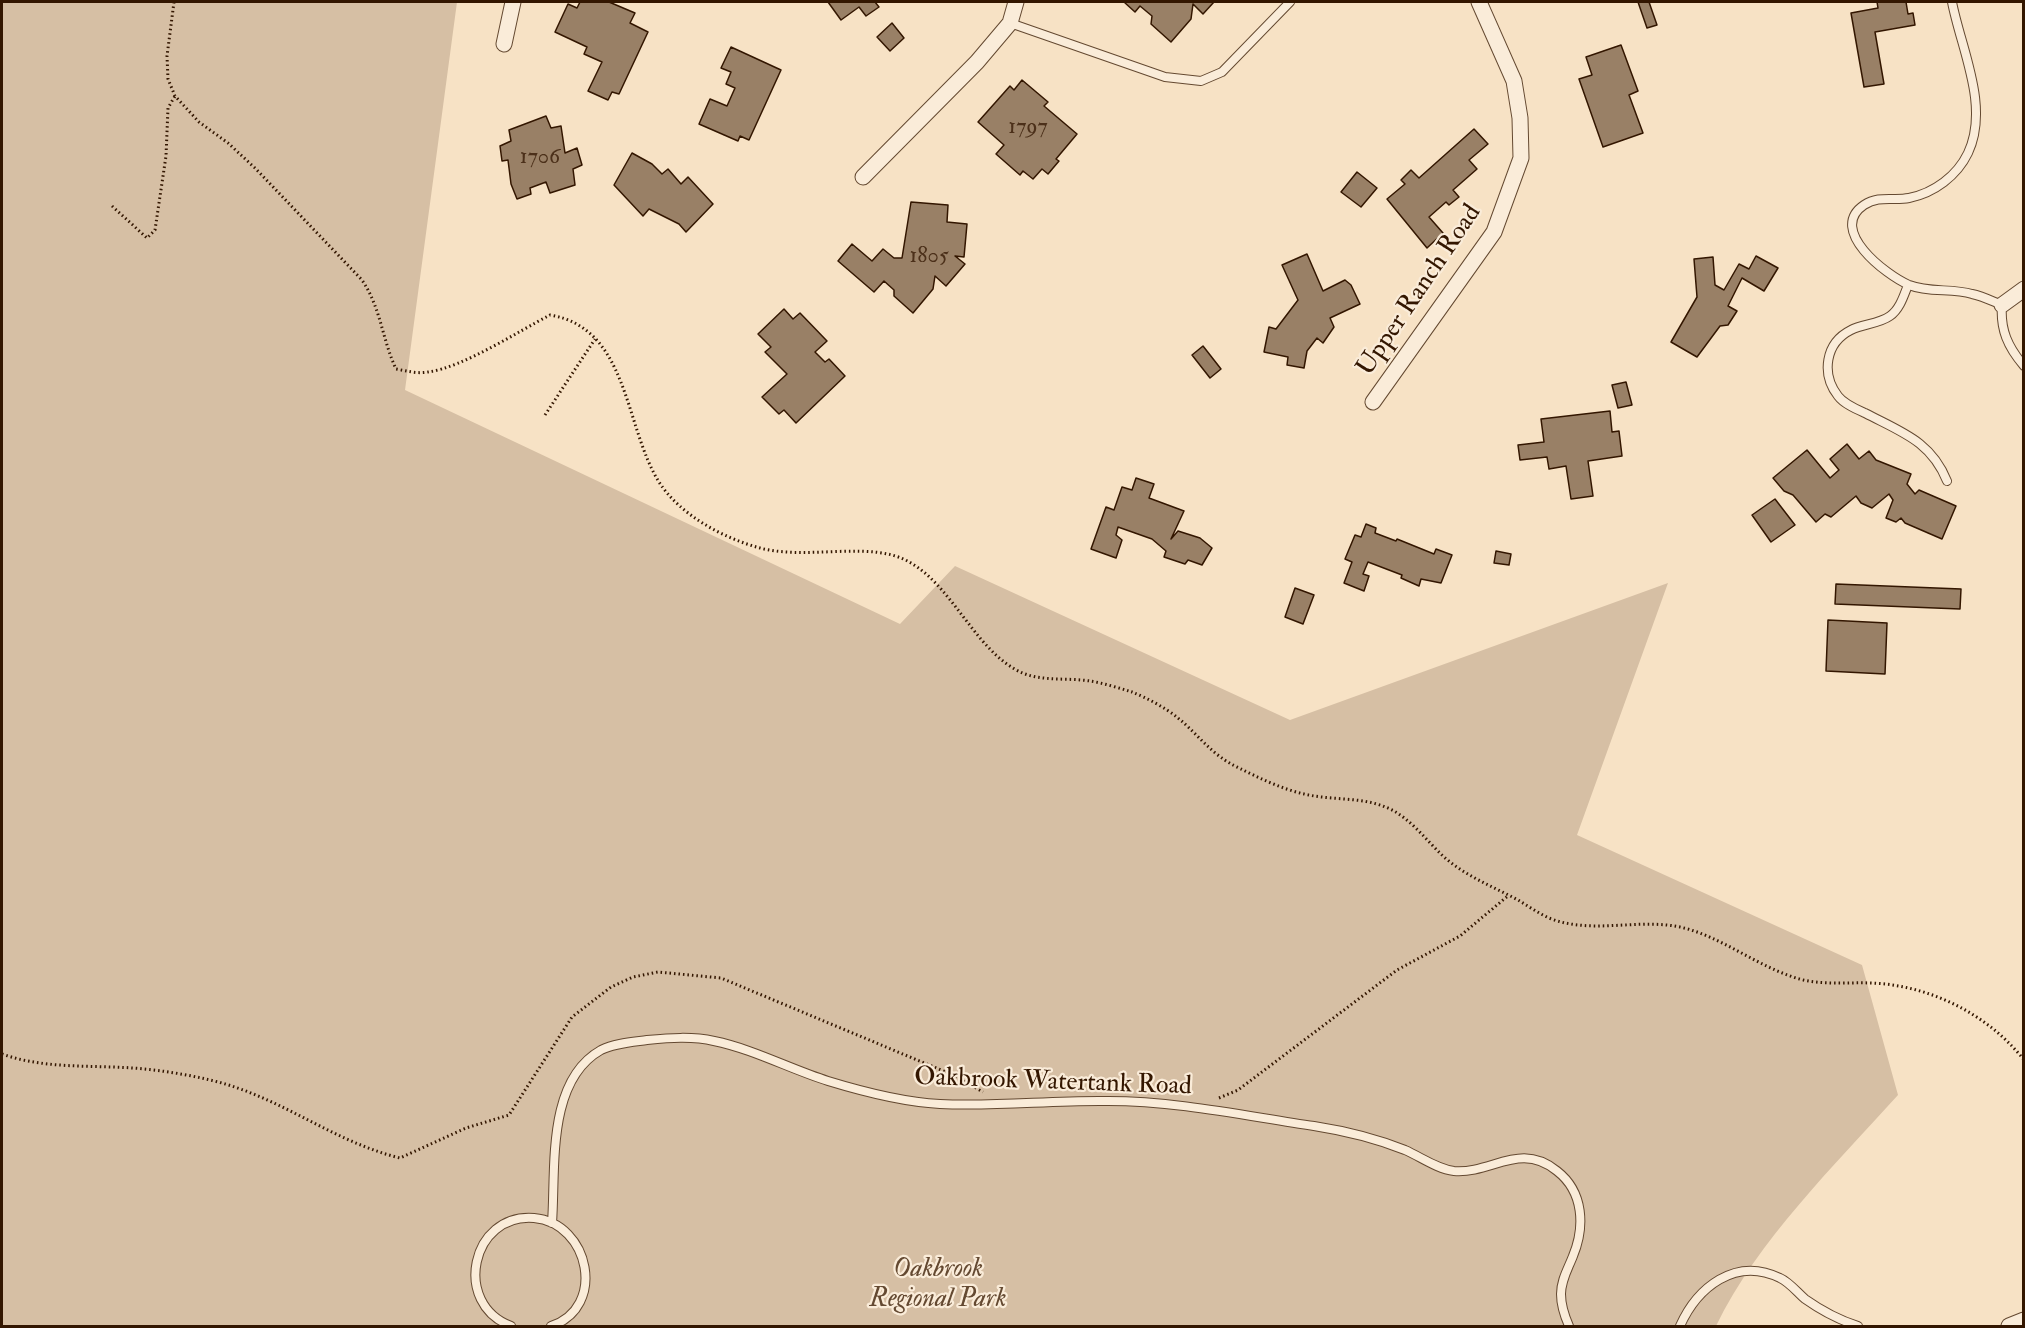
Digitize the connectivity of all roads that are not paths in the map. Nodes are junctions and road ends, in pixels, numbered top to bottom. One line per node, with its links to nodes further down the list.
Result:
1 (513, 2): 7 (street)
2 (1016, 2): 6 (street)
3 (1290, 2): 6 (lane)
4 (1479, 2): 13 (street, Upper Ranch Road)
5 (1952, 2): 9 (lane)
6 (1010, 23): 8 (street)
7 (504, 44)
8 (863, 177)
9 (1908, 285): 11 (lane); 14 (lane)
10 (2024, 289): 11 (street)
11 (2002, 305): 12 (lane)
12 (2024, 366)
13 (1373, 402)
14 (1947, 482)
15 (552, 1223): 17 (lane); 18 (lane); 19 (lane, Oakbrook Watertank Road)
16 (2024, 1320): 22 (street)
17 (511, 1326)
18 (551, 1326)
19 (1569, 1326)
20 (1680, 1326): 21 (lane)
21 (1858, 1326)
22 (2009, 1326)

